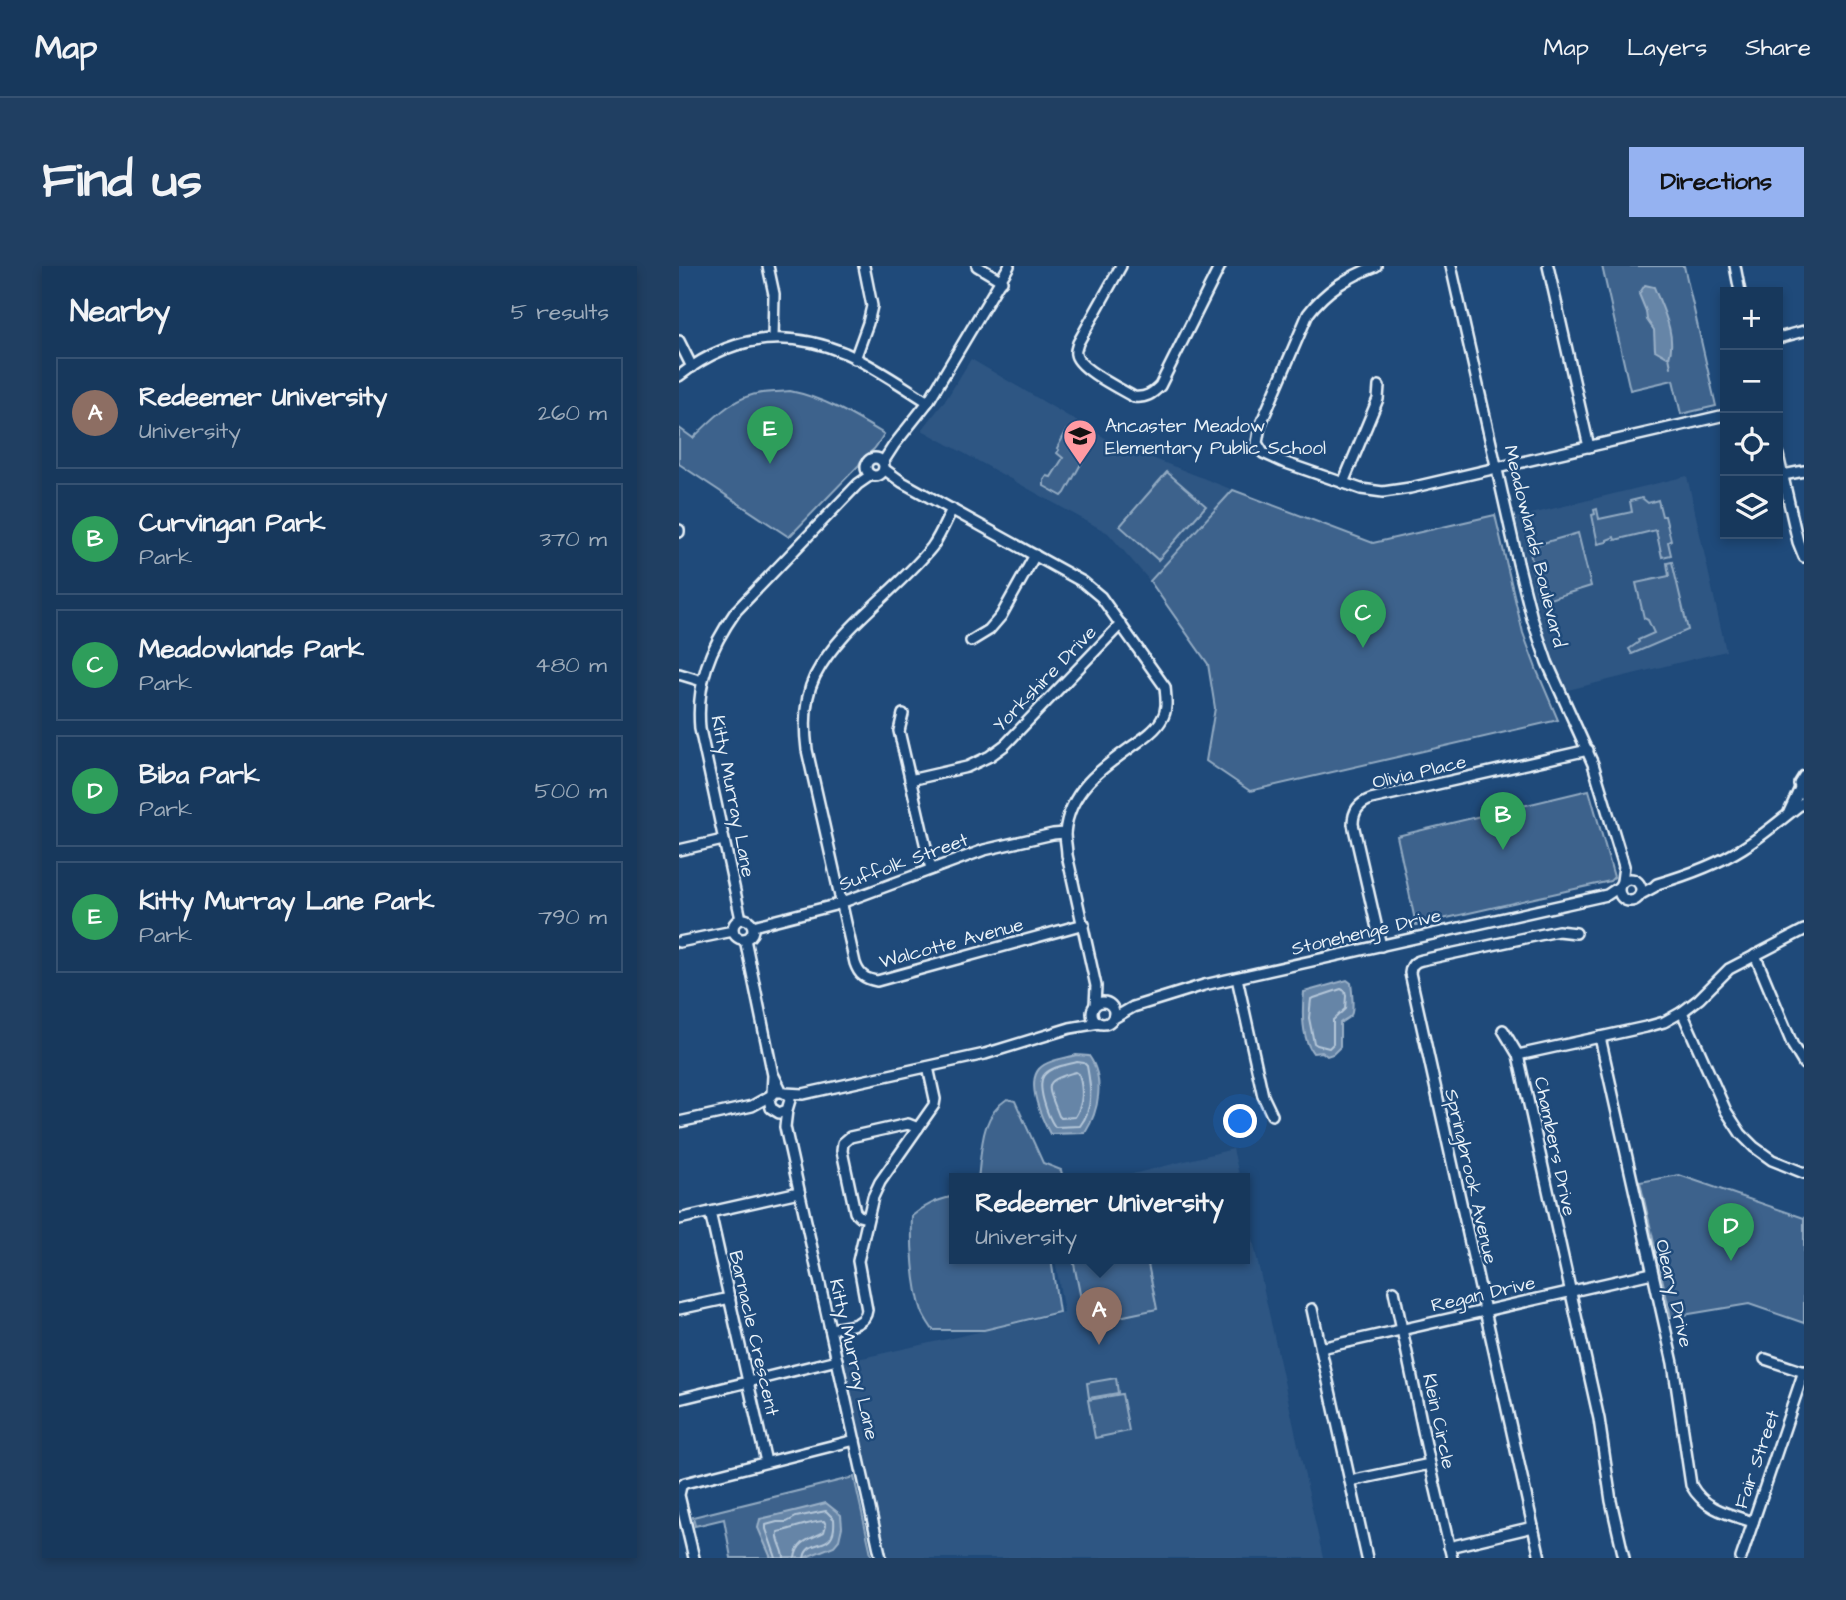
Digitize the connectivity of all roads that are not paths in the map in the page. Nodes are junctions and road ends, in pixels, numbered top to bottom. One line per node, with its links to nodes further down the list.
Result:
1 (768, 266): 15 (street)
2 (864, 266): 17 (street)
3 (977, 266): 11 (street)
4 (1009, 266): 11 (street, Kitty Murray Lane)
5 (1121, 266): 6 (street)
6 (1220, 266)
7 (1376, 266): 28 (street)
8 (1451, 266): 25 (street, Meadowlands Boulevard)
9 (1548, 266): 23 (street)
10 (1735, 266): 12 (street)
11 (1002, 281): 21 (street, Kitty Murray Lane)
12 (1739, 287)
13 (1804, 331): 14 (street)
14 (1783, 337)
15 (773, 338): 17 (street); 18 (street)
16 (679, 341): 18 (street)
17 (855, 359): 21 (street)
18 (691, 367): 19 (street)
19 (679, 376)
20 (1379, 386): 28 (street)
21 (928, 402): 24 (street, Kitty Murray Lane)
22 (1720, 416): 23 (street)
23 (1589, 447): 25 (street)
24 (877, 468): 29 (street); 35 (street, Kitty Murray Lane)
25 (1497, 468): 28 (street); 37 (street, Meadowlands Boulevard)
26 (1804, 471): 27 (street)
27 (1783, 475): 31 (street)
28 (1343, 483)
29 (952, 509): 30 (street); 54 (street, Walcotte Avenue)
30 (1035, 555): 32 (street); 33 (street)
31 (1804, 557)
32 (1121, 624): 39 (street, Yorkshire Drive); 43 (street)
33 (971, 640)
34 (679, 674): 35 (street)
35 (702, 681): 44 (street, Kitty Murray Lane)
36 (903, 714): 39 (street)
37 (1588, 750): 46 (street, Meadowlands Boulevard); 63 (street, Olivia Place)
38 (1804, 776): 40 (street)
39 (910, 780): 47 (street)
40 (1802, 791): 42 (street)
41 (1804, 802): 42 (street)
42 (1789, 812): 50 (street)
43 (1065, 833): 47 (street, Suffolk Street); 56 (street)
44 (723, 840): 45 (street); 55 (street, Kitty Murray Lane)
45 (679, 850)
46 (1624, 866): 48 (street, Meadowlands Boulevard); 49 (street, Meadowlands Boulevard)
47 (931, 869): 54 (street, Suffolk Street)
48 (1636, 880): 49 (street); 50 (street); 51 (street)
49 (1621, 884): 52 (street, Stonehenge Drive); 53 (street)
50 (1657, 884): 51 (street)
51 (1641, 894): 53 (street)
52 (1607, 895): 53 (street, Stonehenge Drive); 63 (street, Stonehenge Drive)
53 (1622, 898)
54 (842, 902): 56 (street, Walcotte Avenue); 57 (street, Suffolk Street)
55 (741, 919): 57 (street); 58 (street)
56 (1084, 924): 66 (street)
57 (753, 926): 61 (street)
58 (733, 930): 61 (street); 62 (street)
59 (1804, 930): 64 (street, Chambers Drive)
60 (1576, 933): 99 (street, Springbrook Avenue)
61 (745, 939): 79 (street)
62 (679, 942)
63 (1381, 946): 65 (street, Stonehenge Drive)
64 (1755, 955): 70 (street, Chambers Drive); 77 (street)
65 (1237, 978): 68 (street, Stonehenge Drive); 84 (street)
66 (1096, 986): 67 (street); 69 (street)
67 (1109, 1003): 68 (street, Stonehenge Drive); 69 (street); 71 (street)
68 (1133, 1007): 71 (street, Stonehenge Drive)
69 (1093, 1009): 72 (street); 73 (street)
70 (1682, 1012): 75 (street, Chambers Drive); 88 (street)
71 (1114, 1018): 72 (street)
72 (1099, 1023): 73 (street)
73 (1070, 1028): 78 (street)
74 (1503, 1030): 76 (street)
75 (1600, 1037): 76 (street, Chambers Drive); 93 (street, Oleary Drive)
76 (1518, 1055): 95 (street, Chambers Drive)
77 (1804, 1063)
78 (928, 1067): 80 (street); 87 (street)
79 (777, 1094): 80 (street); 81 (street); 82 (street); 83 (street)
80 (803, 1094): 82 (street)
81 (752, 1106): 83 (street); 85 (street)
82 (789, 1108): 83 (street); 86 (street, Kitty Murray Lane)
83 (774, 1111): 86 (street, Kitty Murray Lane)
84 (1272, 1115)
85 (679, 1122)
86 (785, 1127): 89 (street, Kitty Murray Lane)
87 (918, 1128): 91 (street); 91 (street)
88 (1804, 1173)
89 (799, 1192): 90 (street); 100 (street, Kitty Murray Lane)
90 (710, 1212): 92 (street); 96 (street, Barnacle Crescent)
91 (867, 1218): 100 (street)
92 (679, 1219)
93 (1652, 1273): 95 (street, Regan Drive); 112 (street, Oleary Drive)
94 (1394, 1291): 101 (street, Klein Circle)
95 (1570, 1291): 99 (street, Regan Drive); 120 (street, Chambers Drive)
96 (730, 1298): 97 (street); 106 (street, Barnacle Crescent)
97 (679, 1309)
98 (1312, 1309): 102 (street)
99 (1484, 1311): 101 (street, Regan Drive); 113 (street, Springbrook Avenue)
100 (830, 1329): 104 (street, Kitty Murray Lane)
101 (1403, 1329): 102 (street, Regan Drive); 110 (street, Klein Circle)
102 (1321, 1348): 111 (street)
103 (1765, 1359): 105 (street)
104 (837, 1360): 106 (street); 108 (street, Kitty Murray Lane)
105 (1804, 1371): 112 (street, Fair Street)
106 (748, 1382): 107 (street); 109 (street, Barnacle Crescent)
107 (679, 1399)
108 (855, 1440): 109 (street); 116 (street, Kitty Murray Lane)
109 (766, 1462): 115 (street)
110 (1430, 1464): 111 (street); 114 (street, Klein Circle)
111 (1350, 1482): 117 (street)
112 (1753, 1522): 121 (street, Fair Street)
113 (1533, 1527): 114 (street); 119 (street, Springbrook Avenue)
114 (1449, 1547): 118 (street, Klein Circle)
115 (694, 1558)
116 (881, 1558)
117 (1367, 1558)
118 (1452, 1558)
119 (1540, 1558)
120 (1623, 1558)
121 (1741, 1558)

